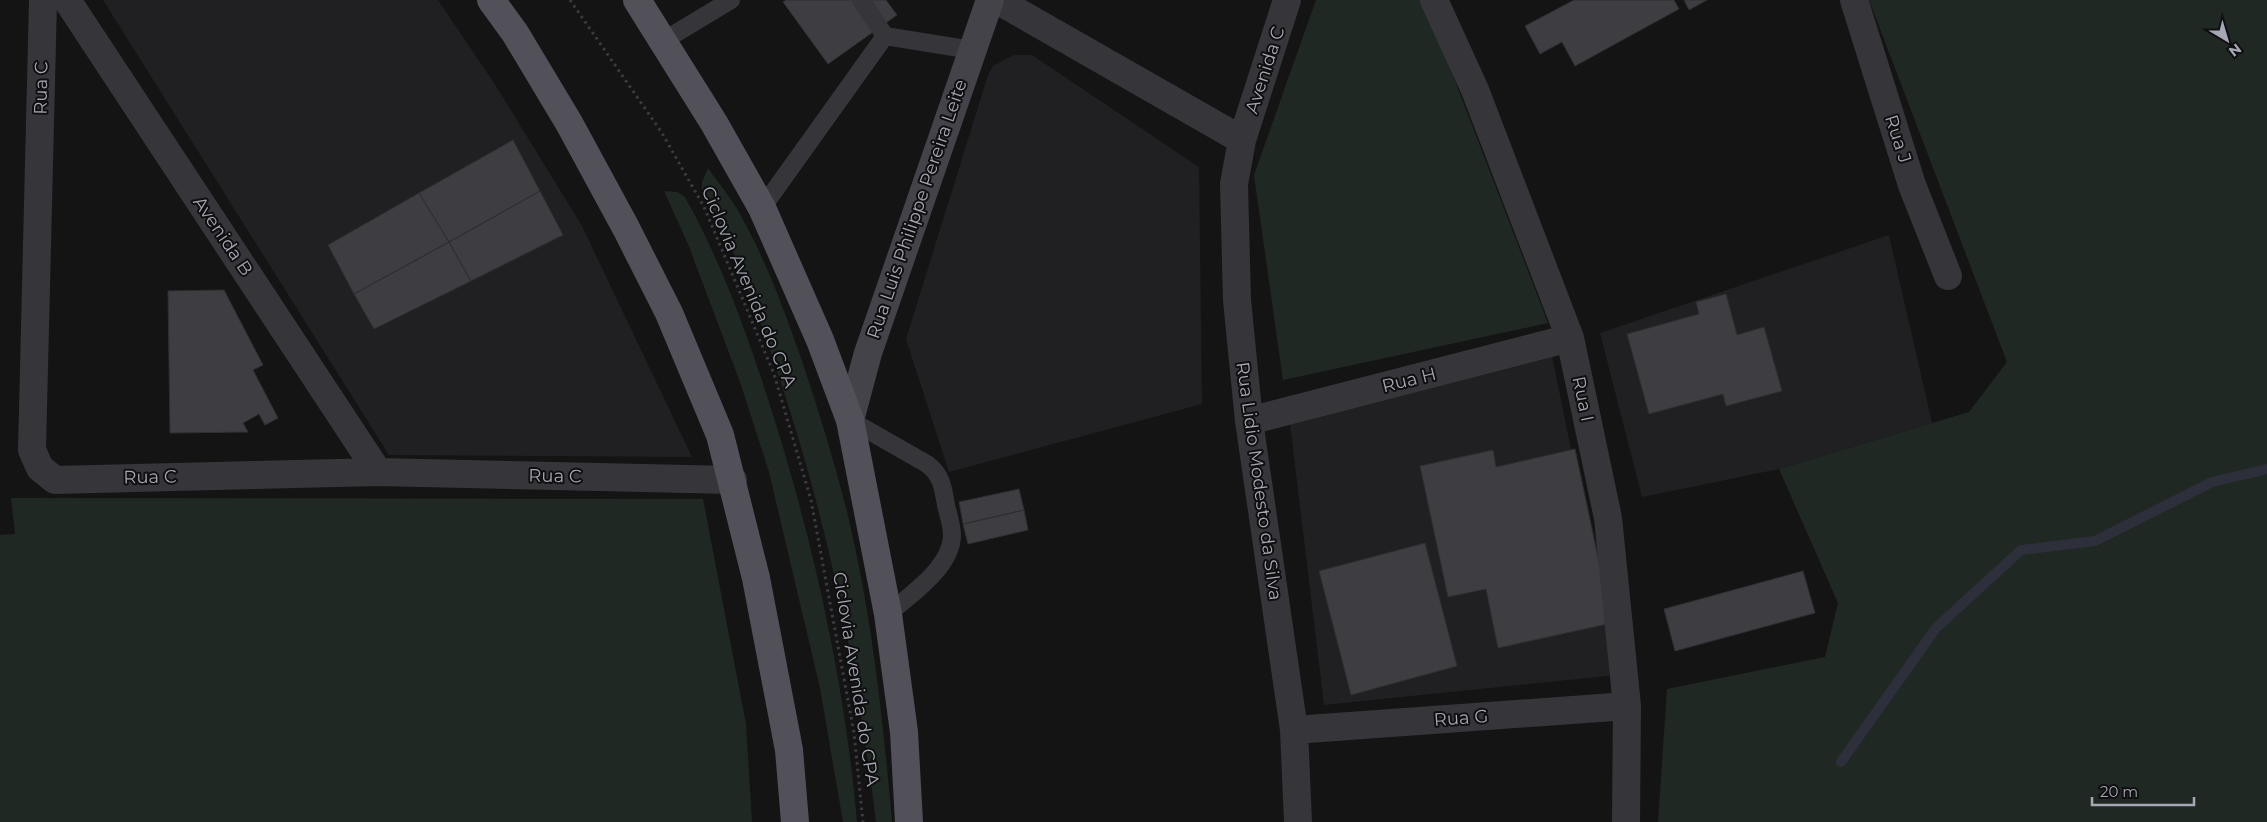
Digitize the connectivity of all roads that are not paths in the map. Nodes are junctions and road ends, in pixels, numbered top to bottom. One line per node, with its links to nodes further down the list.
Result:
1 (43, 0): 21 (street, Rua C)
2 (68, 0): 21 (street, Avenida B)
3 (491, 0): 22 (main road)
4 (637, 0): 13 (main road)
5 (731, 0): 13 (lane)
6 (861, 0): 12 (lane)
7 (990, 0): 14 (street, Rua Luis Philippe Pereira Leite)
8 (997, 0): 15 (street)
9 (1287, 0): 15 (street, Avenida C)
10 (1434, 0): 18 (street, Rua I)
11 (1854, 0): 17 (street, Rua J)
12 (885, 36): 14 (lane); 16 (lane)
13 (663, 41): 16 (main road)
14 (972, 50): 19 (street, Rua Luis Philippe Pereira Leite)
15 (1242, 140): 20 (street, Rua Lidio Modesto da Silva)
16 (762, 208): 19 (main road)
17 (1948, 276)
18 (1570, 338): 20 (street, Rua H); 24 (street, Rua I)
19 (850, 420): 23 (main road); 23 (lane)
20 (1249, 421): 25 (street, Rua Lidio Modesto da Silva)
21 (378, 472): 22 (street, Rua C)
22 (733, 480): 26 (main road)
23 (888, 614): 27 (main road)
24 (1627, 706): 25 (street, Rua G); 29 (street, Rua I)
25 (1294, 730): 28 (street, Rua Lidio Modesto da Silva)
26 (795, 822)
27 (909, 822)
28 (1298, 822)
29 (1626, 822)

